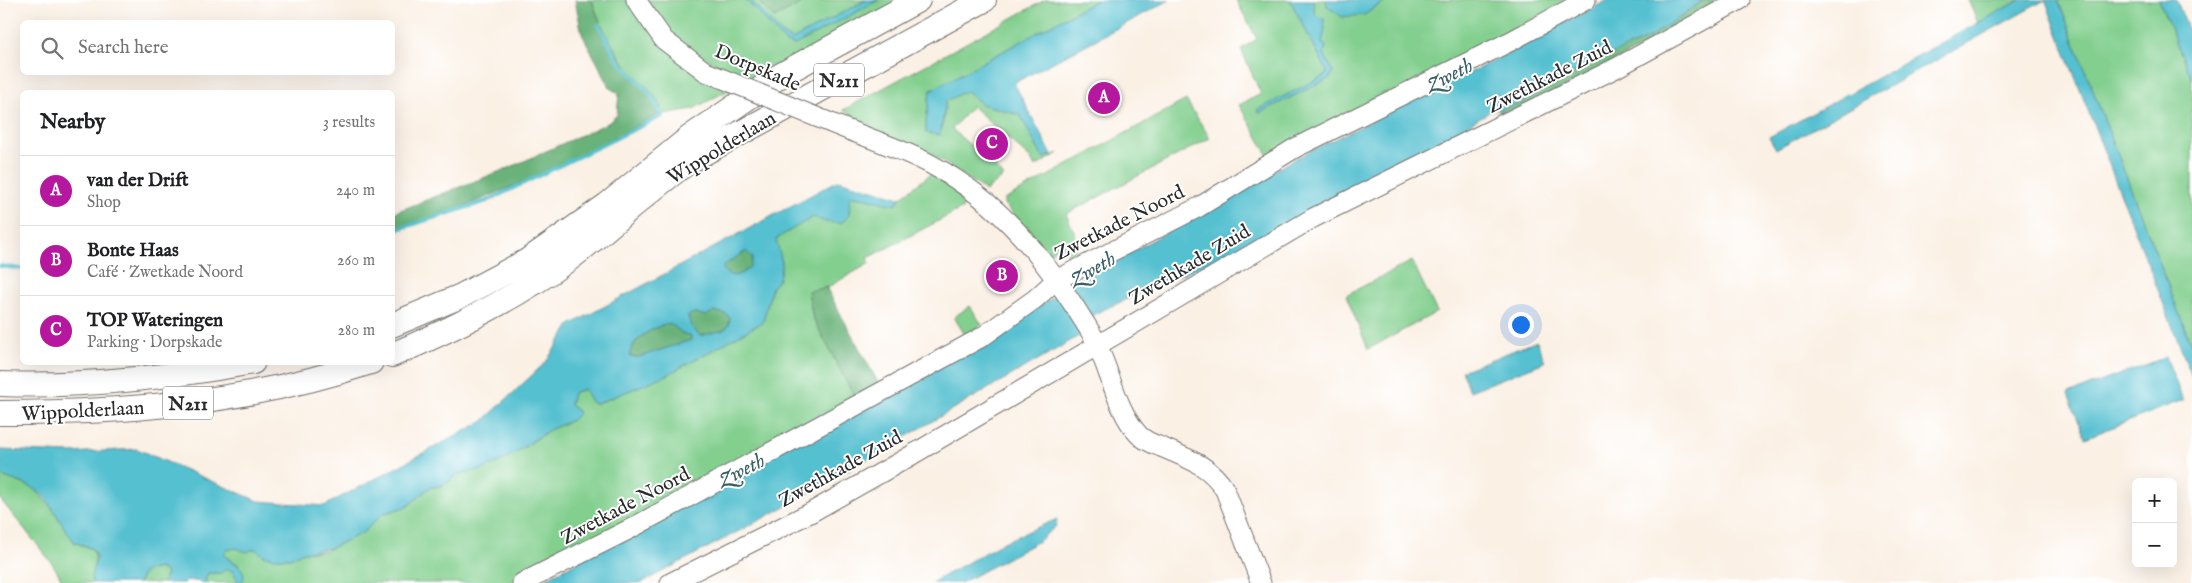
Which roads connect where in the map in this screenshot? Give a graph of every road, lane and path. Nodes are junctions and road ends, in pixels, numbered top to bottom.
1 (636, 0) edge
2 (918, 0) edge
3 (984, 0) edge
4 (1586, 0) edge
5 (1740, 0) edge
6 (1058, 283) junction
7 (395, 324) edge
8 (1094, 339) junction
9 (395, 354) edge
10 (237, 365) edge
11 (360, 365) edge
12 (0, 384) edge
13 (0, 413) edge
14 (522, 583) edge
15 (670, 583) edge
16 (1261, 583) edge

1 - 6 street, Dorpskade, bridge
2 - 7 main road, Wippolderlaan / N211
3 - 9 main road, Wippolderlaan / N211
4 - 6 street, Zwetkade Noord
5 - 8 street, Zwethkade Zuid
6 - 8 street, Dorpskade
6 - 14 street, Zwetkade Noord
8 - 15 street, Zwethkade Zuid
8 - 16 street, Dorpskade
10 - 12 main road, Wippolderlaan / N211
11 - 13 main road, Wippolderlaan / N211

